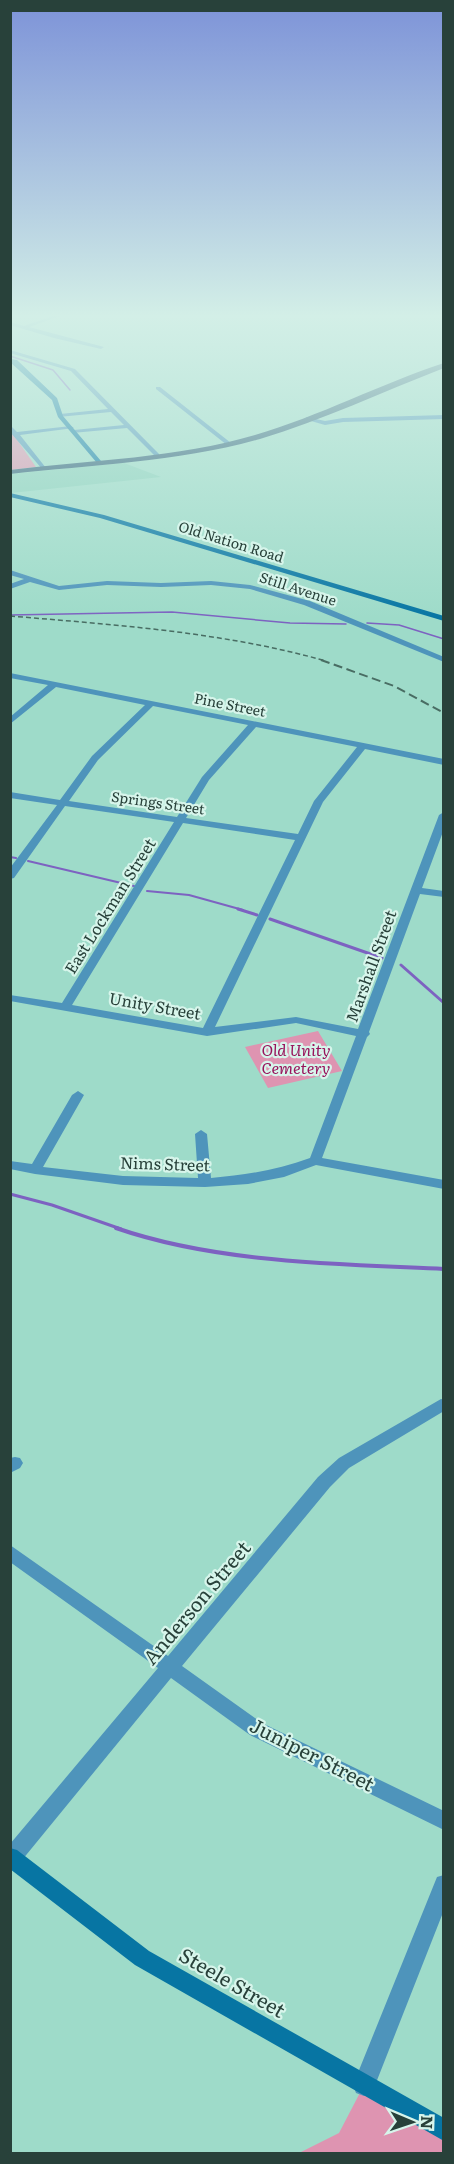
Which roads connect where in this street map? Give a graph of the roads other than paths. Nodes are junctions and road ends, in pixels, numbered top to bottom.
1 (61, 417) edge
2 (120, 417) edge
3 (195, 417) edge
4 (312, 417) edge
5 (444, 417) edge
6 (307, 419) junction
7 (128, 426) junction
8 (10, 427) edge
9 (73, 430) junction
10 (16, 434) junction
11 (230, 444) junction
12 (157, 455) junction
13 (99, 462) junction
14 (43, 468) junction
15 (10, 472) edge
16 (10, 495) edge
17 (10, 572) edge
18 (29, 580) junction
19 (10, 586) edge
20 (444, 619) edge
21 (444, 660) edge
22 (10, 675) edge
23 (54, 684) junction
24 (151, 704) junction
25 (10, 722) edge
26 (254, 724) junction
27 (363, 746) junction
28 (444, 762) edge
29 (10, 795) edge
30 (63, 803) junction
31 (444, 815) edge
32 (180, 820) junction
33 (302, 838) junction
34 (10, 876) edge
35 (415, 890) junction
36 (444, 894) edge
37 (10, 998) edge
38 (65, 1007) junction
39 (207, 1032) junction
40 (364, 1034) junction
41 (78, 1095) dead end
42 (201, 1134) dead end
43 (315, 1161) junction
44 (10, 1165) edge
45 (35, 1170) junction
46 (205, 1183) junction
47 (444, 1185) edge
48 (441, 1405) dead end
49 (10, 1552) edge
50 (170, 1667) junction
51 (444, 1821) edge
52 (11, 1857) edge
53 (444, 1884) edge
54 (364, 2085) junction
55 (444, 2130) edge

1 - 9 street
2 - 7 street
3 - 11 street
4 - 6 main road
5 - 6 street
6 - 11 main road
7 - 9 street
7 - 12 street
8 - 10 street
9 - 10 street
9 - 13 street
10 - 14 street
11 - 12 main road
12 - 13 main road
13 - 14 main road
14 - 15 main road
16 - 20 street, Old Nation Road
17 - 18 street, Still Avenue
18 - 19 street
18 - 21 street, Still Avenue
22 - 23 street, Pine Street
23 - 24 street, Pine Street
23 - 25 street
24 - 26 street, Pine Street
24 - 30 street
26 - 27 street, Pine Street
26 - 32 street, East Lockman Street
27 - 28 street, Pine Street
27 - 33 street
29 - 30 street, Springs Street
30 - 32 street, Springs Street
30 - 34 street
31 - 35 street, Marshall Street
32 - 33 street, Springs Street
32 - 38 street, East Lockman Street
33 - 39 street
35 - 36 street
35 - 40 street, Marshall Street
37 - 38 street, Unity Street
38 - 39 street, Unity Street
39 - 40 street, Unity Street
40 - 43 street, Marshall Street
41 - 45 street
42 - 46 street
43 - 46 street, Nims Street
43 - 47 street
44 - 45 street, Nims Street
45 - 46 street, Nims Street
48 - 50 street, Anderson Street
49 - 50 street, Juniper Street
50 - 51 street, Juniper Street
50 - 52 street, Anderson Street
52 - 54 street, Steele Street
53 - 54 street
54 - 55 street, Steele Street

